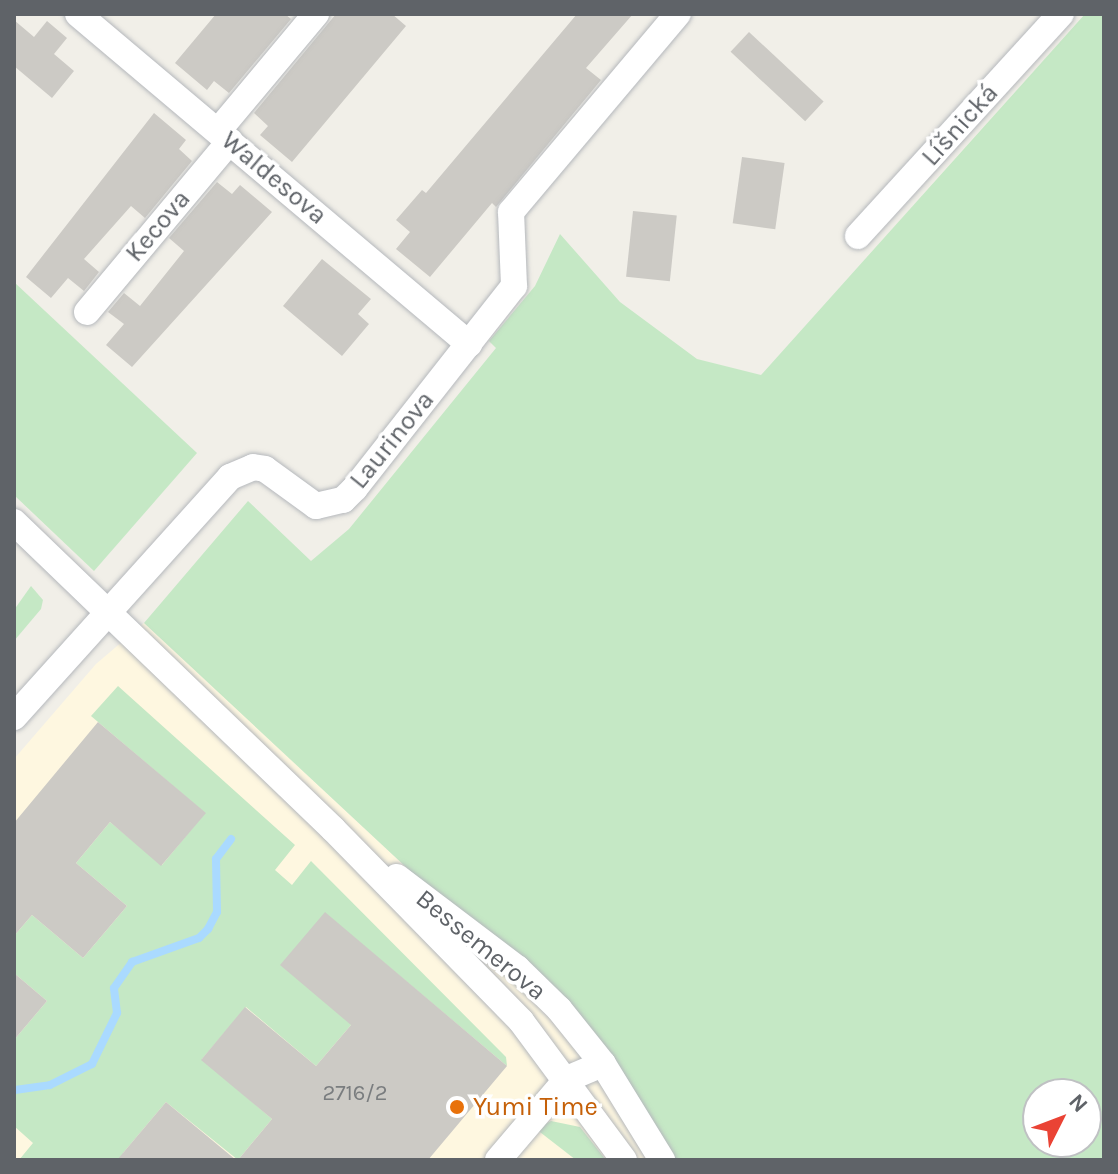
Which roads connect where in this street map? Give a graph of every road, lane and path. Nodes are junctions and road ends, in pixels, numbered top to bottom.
1 (78, 14) edge
2 (316, 14) edge
3 (678, 14) edge
4 (1061, 14) edge
5 (224, 136) junction
6 (858, 236) dead end
7 (87, 312) dead end
8 (469, 344) junction
9 (14, 522) edge
10 (105, 610) junction
11 (14, 717) edge
12 (333, 829) junction
13 (603, 1064) junction
14 (567, 1079) junction
15 (498, 1160) edge
16 (624, 1160) edge
17 (662, 1160) edge

1 - 5 street, Waldesova
2 - 5 street, Kecova
3 - 8 street, Laurinova
4 - 6 street, Líšnická
5 - 7 street, Kecova
5 - 8 street, Waldesova
8 - 10 street, Laurinova
9 - 10 street, Bessemerova
10 - 11 street, Laurinova
10 - 12 street, Bessemerova
12 - 13 street, Bessemerova
12 - 14 street, Bessemerova
13 - 14 street
13 - 17 street, Bessemerova
14 - 15 street
14 - 16 street, Bessemerova

